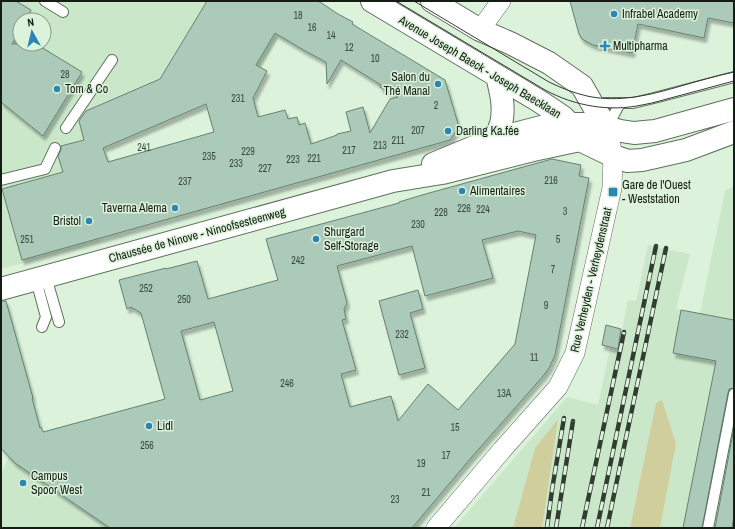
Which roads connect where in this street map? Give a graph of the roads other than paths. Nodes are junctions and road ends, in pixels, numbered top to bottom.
1 (44, 1) edge
2 (372, 1) edge
3 (432, 1) edge
4 (501, 1) edge
5 (63, 12) dead end
6 (480, 30) junction
7 (112, 60) dead end
8 (498, 76) junction
9 (734, 76) edge
10 (620, 103) junction
11 (734, 109) edge
12 (585, 118) junction
13 (66, 128) dead end
14 (734, 132) edge
15 (495, 139) junction
16 (55, 148) dead end
17 (613, 156) junction
18 (1, 180) edge
19 (393, 181) junction
20 (41, 278) junction
21 (1, 289) edge
22 (59, 322) dead end
23 (42, 327) dead end
24 (734, 394) edge
25 (436, 528) edge
26 (708, 528) edge

1 - 5 lane
2 - 8 main road, Avenue Joseph Baeck - Joseph Baecklaan
3 - 6 main road
4 - 6 street
6 - 12 main road
7 - 13 lane
8 - 12 main road, Avenue Joseph Baeck - Joseph Baecklaan
8 - 15 main road
9 - 10 lane, Chaussée de Ninove - Ninoofsesteenweg
10 - 12 lane
10 - 12 lane, Chaussée de Ninove - Ninoofsesteenweg
10 - 12 lane, Chaussée de Ninove - Ninoofsesteenweg
11 - 12 main road, Chaussée de Ninove - Ninoofsesteenweg
12 - 15 main road, Chaussée de Ninove - Ninoofsesteenweg
12 - 17 main road, Chaussée de Ninove - Ninoofsesteenweg
12 - 17 street, Rue Verheyden - Verheydenstraat
12 - 19 main road, Chaussée de Ninove - Ninoofsesteenweg
14 - 17 main road, Chaussée de Ninove - Ninoofsesteenweg
15 - 19 main road, Chaussée de Ninove - Ninoofsesteenweg
16 - 18 lane
17 - 25 street, Rue Verheyden - Verheydenstraat
19 - 20 main road, Chaussée de Ninove - Ninoofsesteenweg
20 - 21 main road, Chaussée de Ninove - Ninoofsesteenweg
20 - 22 lane
20 - 23 lane
24 - 26 lane

